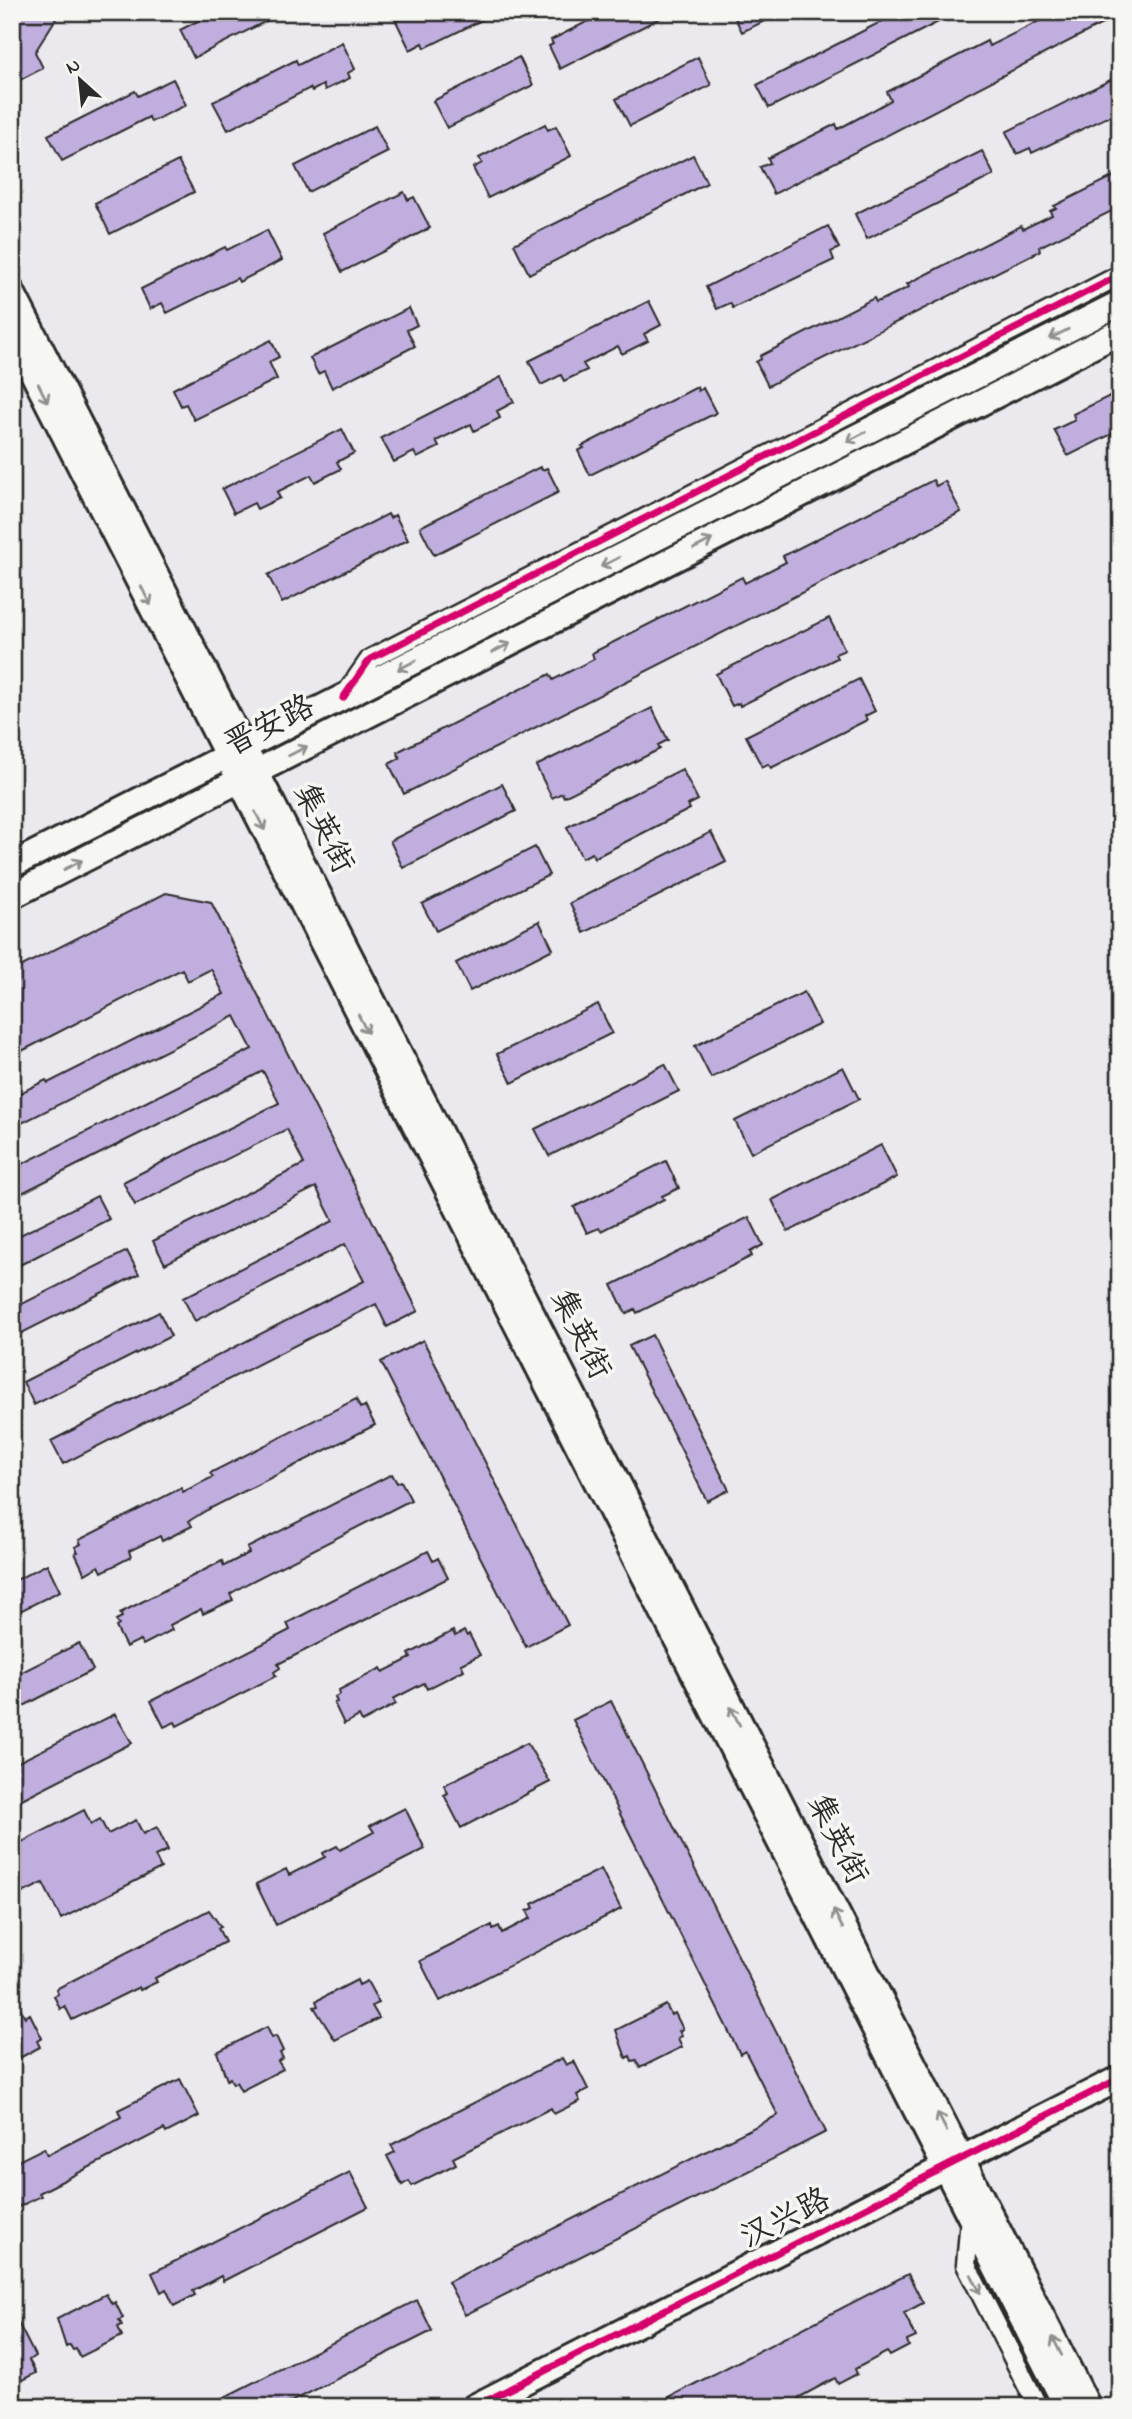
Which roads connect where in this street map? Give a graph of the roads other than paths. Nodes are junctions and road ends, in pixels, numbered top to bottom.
1 (1120, 275) edge
2 (12, 292) edge
3 (1120, 303) edge
4 (12, 332) edge
5 (1120, 332) edge
6 (343, 698) junction
7 (236, 752) junction
8 (248, 776) junction
9 (12, 865) edge
10 (12, 896) edge
11 (1120, 2078) edge
12 (1120, 2094) edge
13 (956, 2169) junction
14 (971, 2218) junction
15 (474, 2407) edge
16 (505, 2407) edge
17 (1038, 2407) edge
18 (1067, 2407) edge
19 (1088, 2407) edge

1 - 6 street
2 - 7 main road, 集英街
3 -> 6 main road, 晋安路
4 -> 7 main road, 集英街
8 -> 5 main road, 晋安路
6 - 7 main road, 晋安路
7 - 8 main road, 集英街
7 - 9 main road, 晋安路
10 -> 8 main road, 晋安路
8 - 13 main road, 集英街
11 - 13 main road, 汉兴路
12 - 13 main road, 汉兴路
13 - 14 main road, 集英街
13 - 15 main road, 汉兴路
13 - 16 main road, 汉兴路
19 -> 13 main road, 集英街
14 -> 17 street
14 - 18 main road, 集英街

